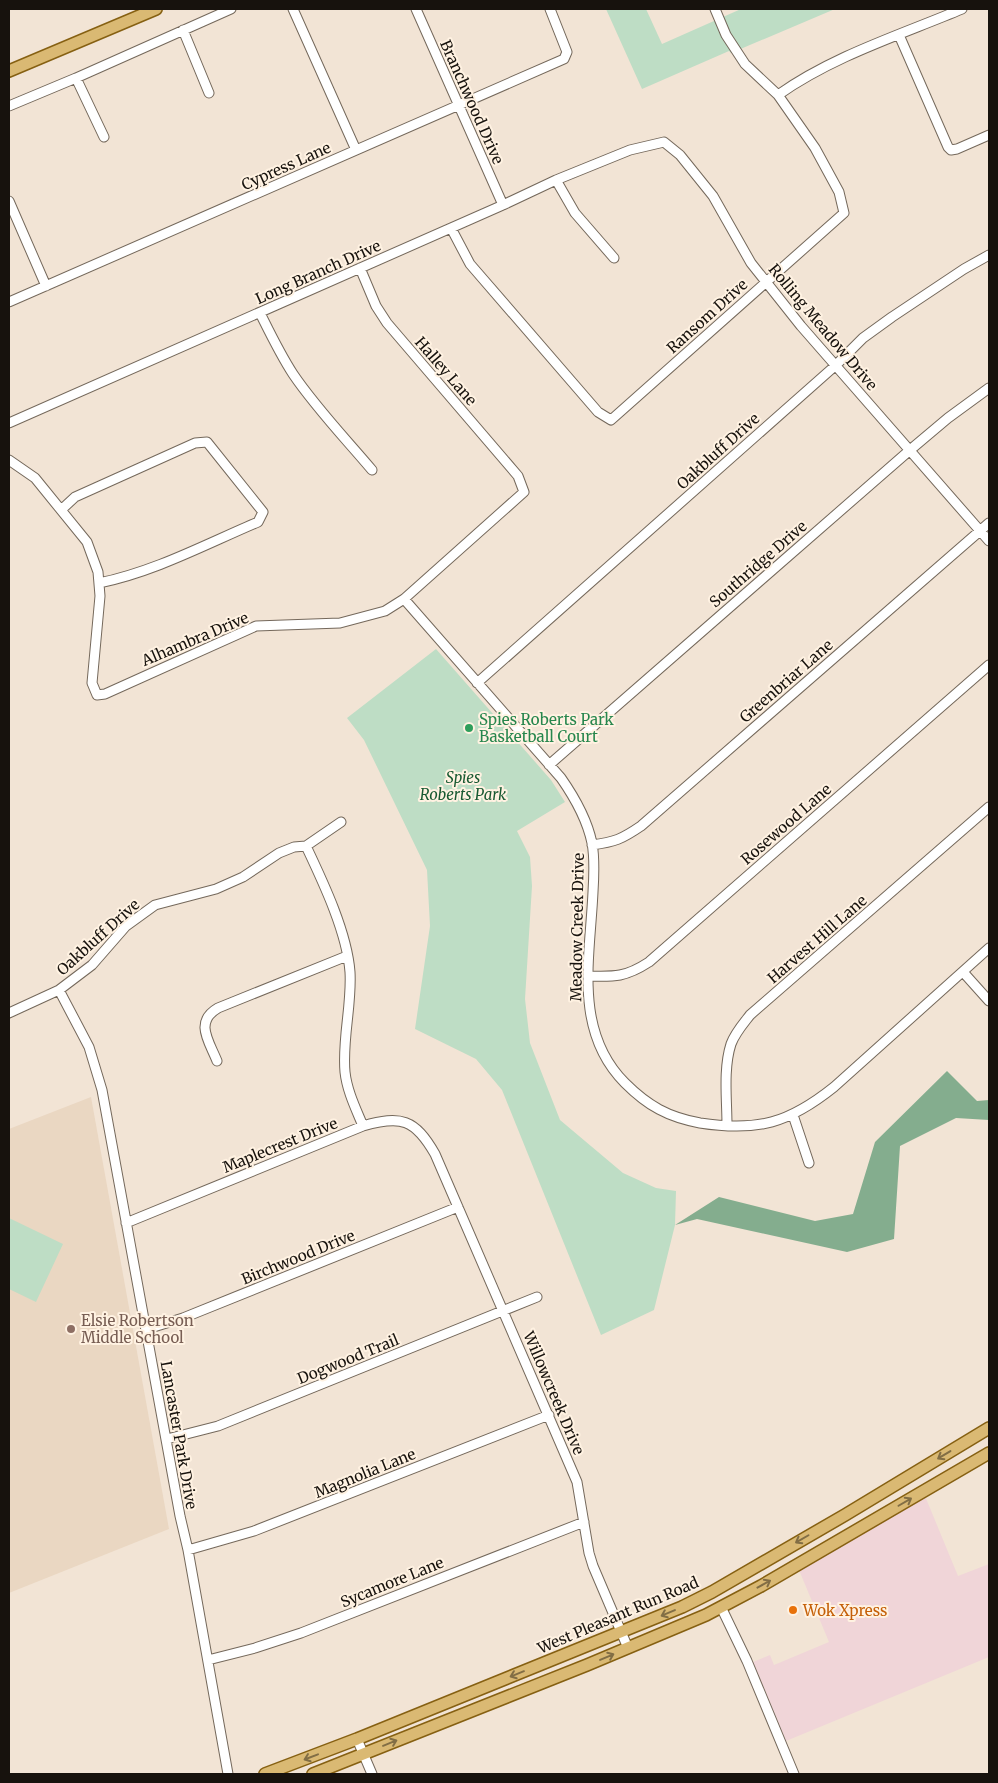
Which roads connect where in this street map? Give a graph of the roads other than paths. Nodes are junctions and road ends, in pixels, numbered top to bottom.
1 (156, 9) edge
2 (231, 9) edge
3 (292, 9) edge
4 (416, 9) edge
5 (550, 9) edge
6 (715, 9) edge
7 (962, 9) edge
8 (183, 30) junction
9 (899, 35) junction
10 (9, 71) edge
11 (76, 78) junction
12 (209, 93) dead end
13 (778, 95) junction
14 (9, 106) edge
15 (459, 106) junction
16 (989, 135) edge
17 (104, 137) dead end
18 (640, 148) joint
19 (356, 150) junction
20 (556, 180) junction
21 (9, 201) edge
22 (503, 206) junction
23 (451, 228) junction
24 (989, 255) edge
25 (614, 258) dead end
26 (360, 268) junction
27 (766, 282) junction
28 (46, 286) junction
29 (9, 302) edge
30 (260, 312) junction
31 (836, 365) junction
32 (989, 388) edge
33 (9, 423) edge
34 (910, 450) junction
35 (9, 460) edge
36 (372, 470) dead end
37 (522, 485) joint
38 (61, 510) junction
39 (989, 523) edge
40 (980, 531) junction
41 (989, 541) edge
42 (99, 583) junction
43 (404, 599) junction
44 (989, 665) edge
45 (477, 683) junction
46 (549, 765) junction
47 (989, 807) edge
48 (341, 822) dead end
49 (592, 845) junction
50 (306, 846) junction
51 (989, 948) edge
52 (347, 956) junction
53 (963, 972) junction
54 (588, 976) junction
55 (59, 990) junction
56 (989, 1001) edge
57 (9, 1013) edge
58 (218, 1062) dead end
59 (793, 1115) junction
60 (363, 1126) junction
61 (727, 1126) junction
62 (435, 1154) joint
63 (810, 1163) dead end
64 (458, 1208) junction
65 (126, 1222) junction
66 (537, 1297) dead end
67 (504, 1311) junction
68 (147, 1329) junction
69 (549, 1415) junction
70 (988, 1431) edge
71 (167, 1439) junction
72 (989, 1453) edge
73 (844, 1515) junction
74 (584, 1522) junction
75 (855, 1531) junction
76 (188, 1550) junction
77 (712, 1592) junction
78 (721, 1607) junction
79 (621, 1632) junction
80 (628, 1648) junction
81 (208, 1660) junction
82 (357, 1739) junction
83 (364, 1754) junction
84 (228, 1774) edge
85 (265, 1774) edge
86 (312, 1774) edge
87 (372, 1774) edge
88 (794, 1774) edge

1 - 10 main road
2 - 8 street
3 - 19 street
4 - 15 street, Branchwood Drive
5 - 15 street, Cypress Lane
6 - 13 street
7 - 9 street
8 - 11 street
8 - 12 street
9 - 13 street
9 - 16 street
11 - 14 street
11 - 17 street
13 - 27 street, Ransom Drive
15 - 19 street, Cypress Lane
15 - 22 street, Branchwood Drive
18 - 20 street, Long Branch Drive
18 - 27 street, Rolling Meadow Drive
19 - 28 street, Cypress Lane
20 - 22 street, Long Branch Drive
20 - 25 street
21 - 28 street
22 - 23 street, Long Branch Drive
23 - 26 street, Long Branch Drive
23 - 27 street, Ransom Drive
24 - 31 street, Oakbluff Drive
26 - 30 street, Long Branch Drive
26 - 37 street, Halley Lane
27 - 31 street, Rolling Meadow Drive
28 - 29 street, Cypress Lane
30 - 33 street, Long Branch Drive
30 - 36 street
31 - 34 street, Rolling Meadow Drive
31 - 45 street, Oakbluff Drive
32 - 34 street, Southridge Drive
34 - 40 street, Rolling Meadow Drive
34 - 46 street, Southridge Drive
35 - 38 street
37 - 43 street, Alhambra Drive
38 - 42 street
38 - 42 street
39 - 40 street, Greenbriar Lane
40 - 41 street, Rolling Meadow Drive
40 - 49 street, Greenbriar Lane
42 - 43 street, Alhambra Drive
43 - 45 street, Meadow Creek Drive
44 - 54 street, Rosewood Lane
45 - 46 street, Meadow Creek Drive
46 - 49 street, Meadow Creek Drive
47 - 61 street, Harvest Hill Lane
48 - 50 street, Oakbluff Drive
49 - 54 street, Meadow Creek Drive
50 - 52 street
50 - 55 street, Oakbluff Drive
51 - 53 street, Meadow Creek Drive
52 - 58 street
52 - 60 street
53 - 56 street
53 - 59 street, Meadow Creek Drive
54 - 61 street, Meadow Creek Drive
55 - 57 street, Oakbluff Drive
55 - 65 street, Lancaster Park Drive
59 - 61 street, Meadow Creek Drive
59 - 63 street
60 - 62 street, Maplecrest Drive
60 - 65 street, Maplecrest Drive
62 - 64 street, Willowcreek Drive
64 - 67 street, Willowcreek Drive
64 - 68 street, Birchwood Drive
65 - 68 street, Lancaster Park Drive
66 - 67 street, Dogwood Trail
67 - 69 street, Willowcreek Drive
67 - 71 street, Dogwood Trail
68 - 71 street, Lancaster Park Drive
69 - 74 street, Willowcreek Drive
69 - 76 street, Magnolia Lane
70 -> 73 main road, West Pleasant Run Road
71 - 76 street, Lancaster Park Drive
75 -> 72 main road
73 - 75 main road
73 -> 77 main road, West Pleasant Run Road
74 - 79 street, Willowcreek Drive
74 - 81 street, Sycamore Lane
78 -> 75 main road
76 - 81 street, Lancaster Park Drive
77 - 78 main road
77 -> 79 main road, West Pleasant Run Road
78 - 80 main road
78 - 88 street
79 - 80 street, Willowcreek Drive
79 -> 82 main road, West Pleasant Run Road
83 -> 80 main road
81 - 84 street, Lancaster Park Drive
82 - 83 street
82 -> 85 main road, West Pleasant Run Road
83 - 86 main road
83 - 87 street

